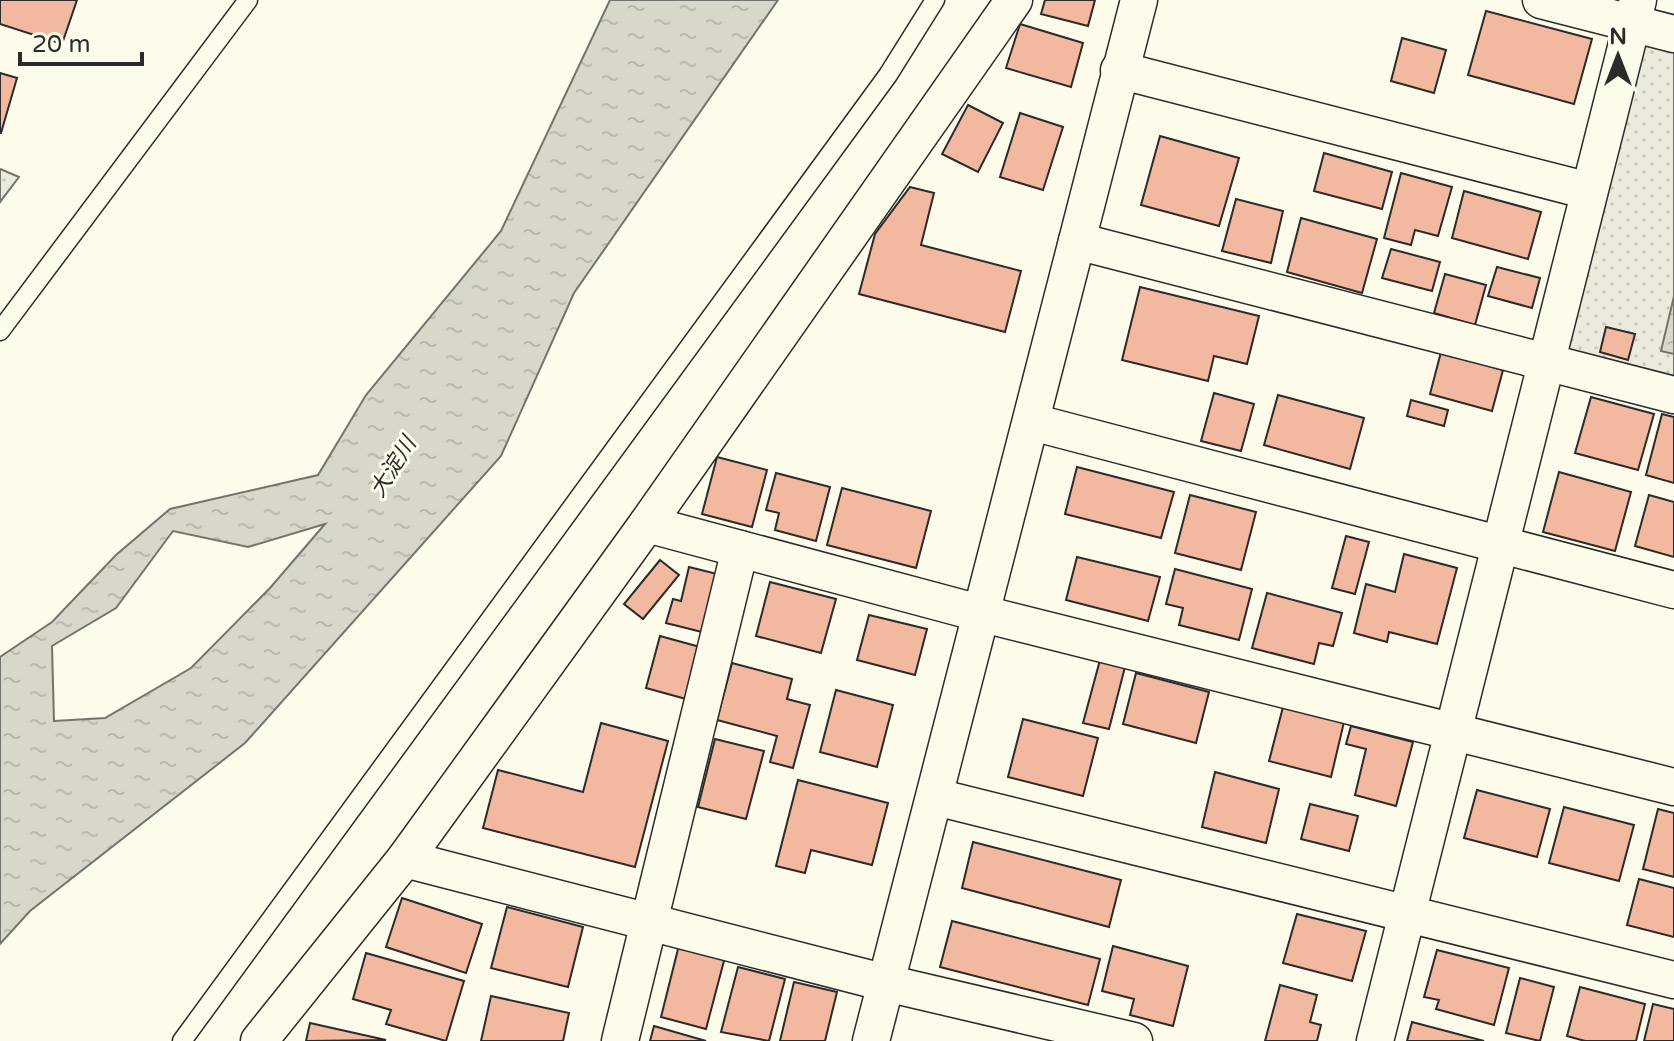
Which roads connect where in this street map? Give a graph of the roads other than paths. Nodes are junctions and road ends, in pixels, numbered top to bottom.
1 (248, 0) edge
2 (935, 0) edge
3 (1014, 0) edge
4 (1139, 0) edge
5 (1541, 0) edge
6 (1635, 11) edge
7 (1674, 34) edge
8 (1119, 70) junction
9 (1589, 191) junction
10 (1077, 241) junction
11 (0, 331) edge
12 (1545, 363) junction
13 (1674, 395) edge
14 (1032, 422) junction
15 (647, 524) junction
16 (1499, 547) junction
17 (740, 549) junction
18 (1674, 590) edge
19 (983, 614) junction
20 (1454, 731) junction
21 (1674, 787) edge
22 (936, 797) junction
23 (405, 859) junction
24 (1408, 913) junction
25 (651, 920) junction
26 (1674, 980) edge
27 (886, 983) junction
28 (182, 1041) edge
29 (259, 1041) edge
30 (620, 1041) edge
31 (871, 1041) edge
32 (1134, 1041) edge
33 (1375, 1041) edge

1 - 11 lane
2 - 28 lane
3 - 15 street
4 - 8 street
5 - 6 street
6 - 7 street
6 - 9 street
8 - 9 street
8 - 10 street
9 - 12 street
10 - 12 street
10 - 14 street
12 - 13 street
12 - 16 street
14 - 16 street
14 - 19 street
15 - 17 street
15 - 23 street
16 - 18 street
16 - 20 street
17 - 19 street
17 - 25 street
19 - 20 street
19 - 22 street
20 - 21 street
20 - 24 street
22 - 24 street
22 - 27 street
23 - 25 street
23 - 29 street
24 - 26 street
24 - 33 street
25 - 27 street
25 - 30 street
27 - 31 street
27 - 32 street

